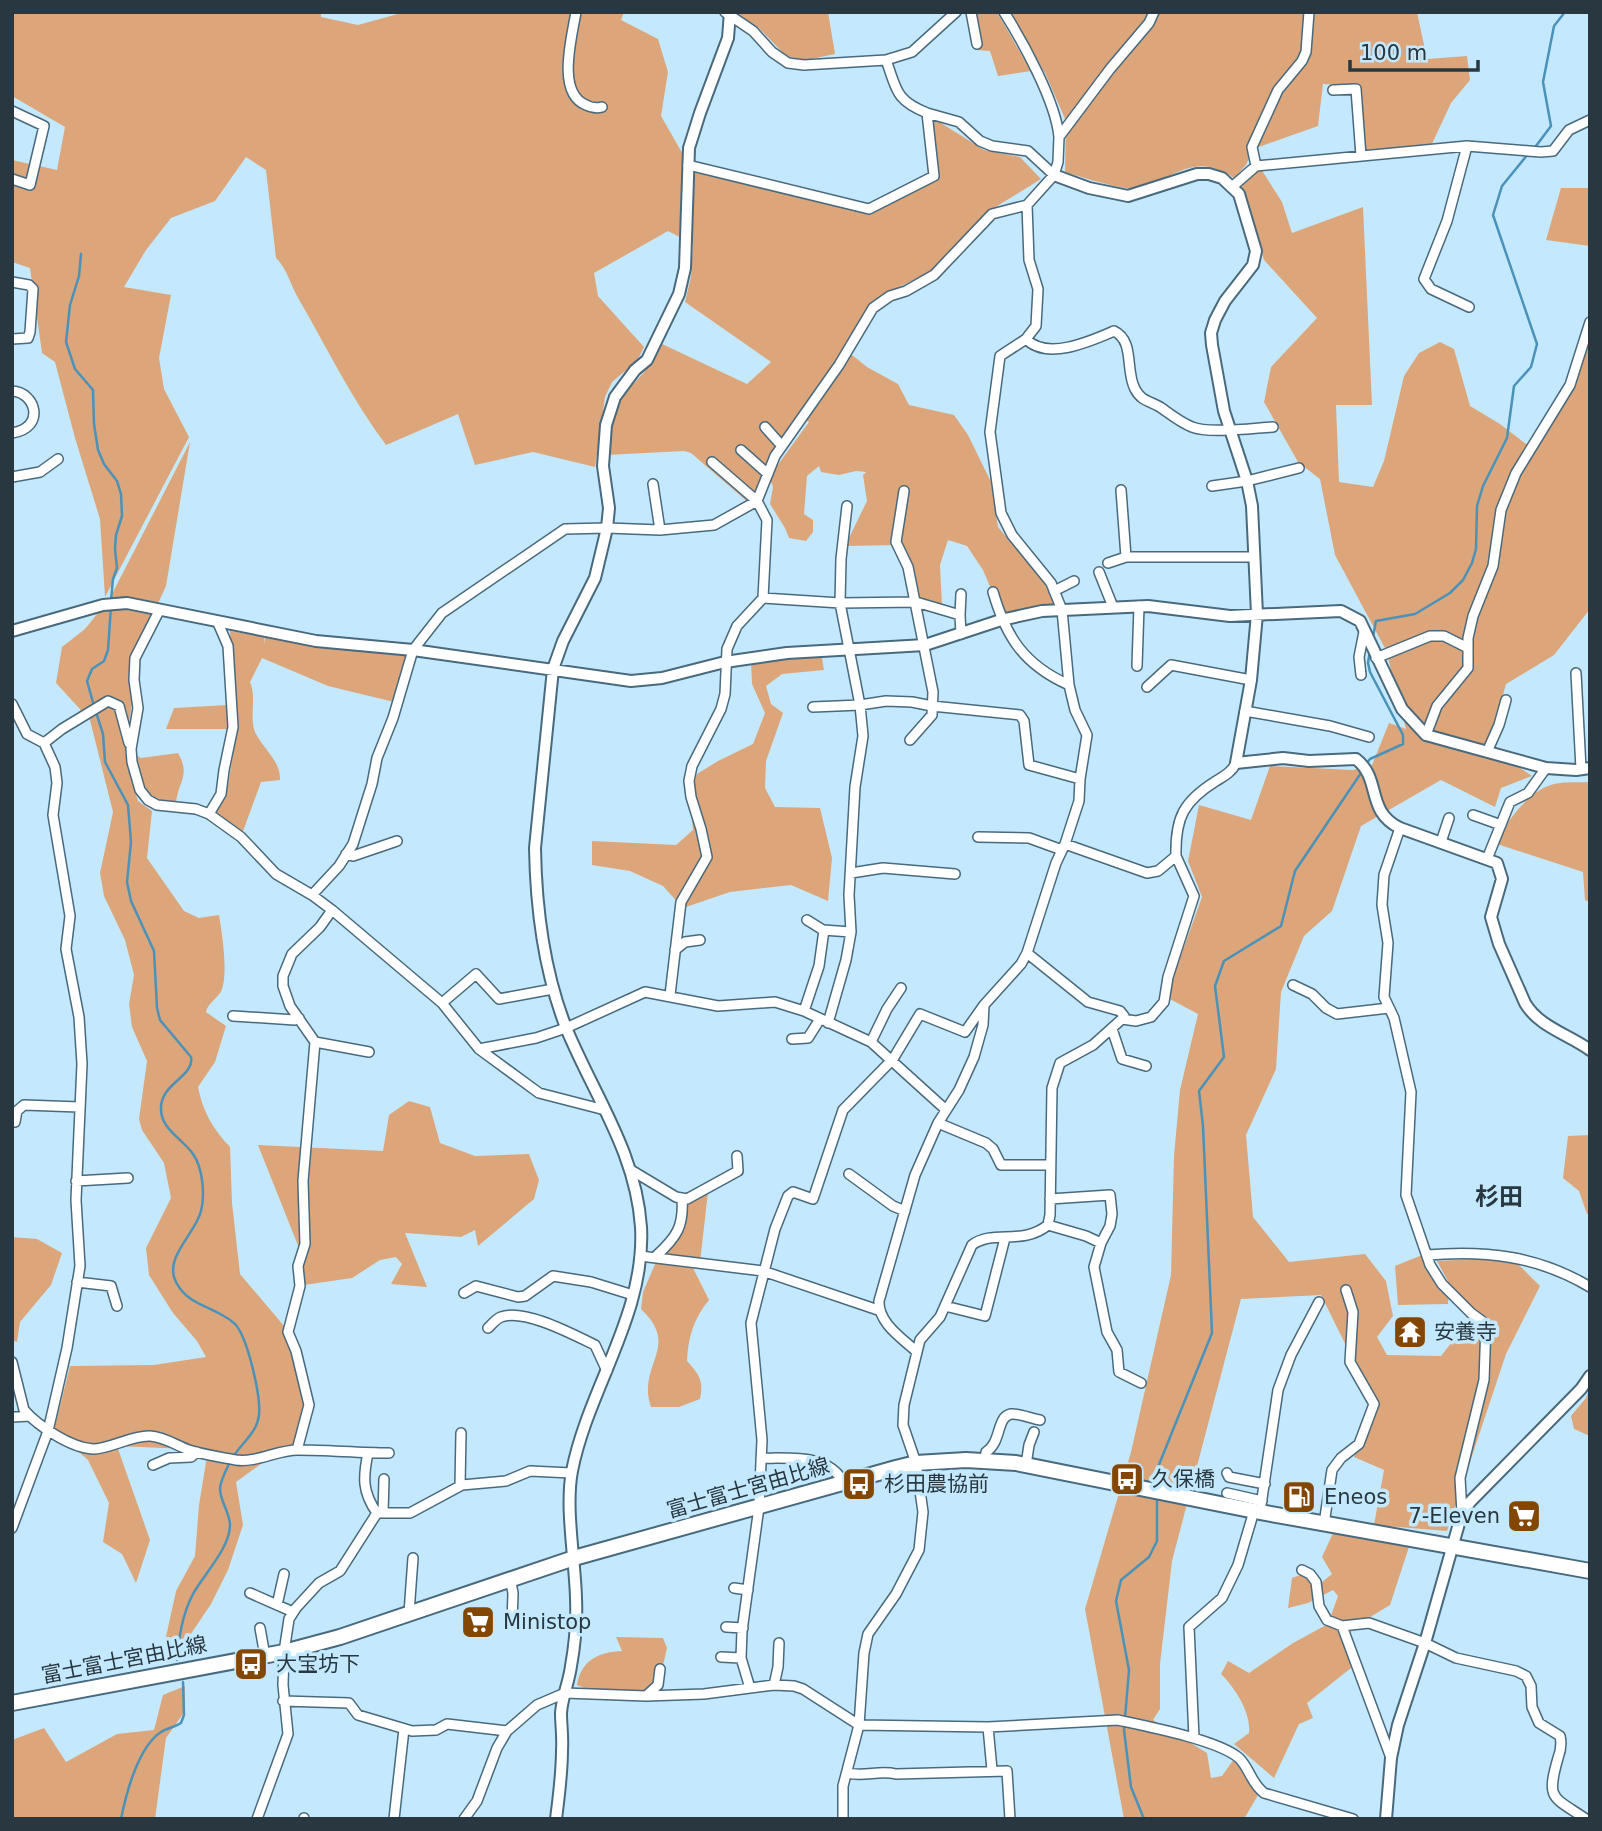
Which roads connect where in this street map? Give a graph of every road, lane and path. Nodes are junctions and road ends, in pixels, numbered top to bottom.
1 (576, 12) edge
2 (956, 12) edge
3 (971, 12) edge
4 (1004, 12) edge
5 (1154, 12) edge
6 (1309, 12) edge
7 (728, 14) edge
8 (977, 44) dead end
9 (886, 60) junction
10 (1333, 90) dead end
11 (602, 107) dead end
12 (12, 111) edge
13 (927, 113) junction
14 (1590, 120) edge
15 (1059, 137) junction
16 (1468, 146) junction
17 (1361, 156) junction
18 (688, 165) junction
19 (1256, 166) junction
20 (1054, 175) junction
21 (12, 179) edge
22 (1233, 186) junction
23 (1027, 205) junction
24 (12, 282) edge
25 (1469, 307) dead end
26 (1590, 322) edge
27 (12, 339) edge
28 (1026, 339) junction
29 (12, 391) edge
30 (765, 427) dead end
31 (1273, 427) dead end
32 (1229, 430) junction
33 (12, 433) edge
34 (782, 446) junction
35 (741, 450) dead end
36 (58, 459) dead end
37 (712, 462) dead end
38 (1299, 468) dead end
39 (768, 474) junction
40 (12, 477) edge
41 (1247, 481) junction
42 (653, 484) dead end
43 (1212, 486) dead end
44 (1121, 490) dead end
45 (904, 491) dead end
46 (757, 501) junction
47 (847, 506) dead end
48 (607, 528) junction
49 (660, 530) junction
50 (1126, 557) junction
51 (1253, 557) junction
52 (1108, 563) dead end
53 (1099, 572) dead end
54 (1074, 581) dead end
55 (1054, 591) junction
56 (993, 592) dead end
57 (961, 594) dead end
58 (763, 597) junction
59 (916, 602) junction
60 (839, 603) junction
61 (1139, 606) junction
62 (1113, 607) junction
63 (1062, 610) junction
64 (159, 611) junction
65 (1257, 614) junction
66 (960, 615) junction
67 (1001, 620) junction
68 (218, 622) junction
69 (12, 631) edge
70 (961, 634) junction
71 (1366, 636) junction
72 (925, 645) junction
73 (848, 648) junction
74 (1468, 648) junction
75 (413, 650) junction
76 (1375, 656) junction
77 (725, 662) junction
78 (1138, 666) dead end
79 (553, 669) junction
80 (1576, 673) dead end
81 (1360, 676) dead end
82 (1251, 680) junction
83 (1069, 685) junction
84 (1147, 687) dead end
85 (1506, 700) dead end
86 (12, 704) edge
87 (860, 705) junction
88 (932, 706) junction
89 (813, 707) dead end
90 (1245, 711) junction
91 (1426, 735) junction
92 (1369, 737) dead end
93 (910, 740) dead end
94 (44, 743) junction
95 (131, 749) junction
96 (1487, 752) junction
97 (1236, 763) junction
98 (1546, 768) junction
99 (1585, 768) edge
100 (1080, 779) junction
101 (209, 814) junction
102 (1473, 815) dead end
103 (1449, 818) dead end
104 (1501, 825) junction
105 (1400, 828) junction
106 (978, 837) dead end
107 (397, 841) dead end
108 (1441, 842) junction
109 (1063, 847) junction
110 (346, 854) junction
111 (1176, 856) junction
112 (1487, 859) junction
113 (851, 873) junction
114 (955, 874) dead end
115 (312, 895) junction
116 (332, 910) junction
117 (807, 920) dead end
118 (824, 930) junction
119 (851, 932) junction
120 (700, 940) dead end
121 (675, 950) junction
122 (1027, 953) junction
123 (1293, 985) dead end
124 (901, 988) dead end
125 (554, 989) junction
126 (670, 995) junction
127 (442, 1003) junction
128 (984, 1005) junction
129 (1389, 1008) junction
130 (804, 1011) junction
131 (233, 1016) dead end
132 (299, 1018) junction
133 (1122, 1019) junction
134 (824, 1021) junction
135 (566, 1028) junction
136 (1112, 1029) junction
137 (792, 1038) dead end
138 (315, 1042) junction
139 (871, 1042) junction
140 (479, 1049) junction
141 (1590, 1050) edge
142 (369, 1052) dead end
143 (893, 1059) junction
144 (1146, 1066) dead end
145 (79, 1107) junction
146 (945, 1109) junction
147 (605, 1110) junction
148 (15, 1122) dead end
149 (938, 1123) junction
150 (737, 1156) dead end
151 (1049, 1166) junction
152 (631, 1170) junction
153 (849, 1174) dead end
154 (128, 1178) dead end
155 (76, 1181) junction
156 (682, 1198) junction
157 (1050, 1199) junction
158 (905, 1211) junction
159 (1048, 1225) junction
160 (1005, 1238) junction
161 (1101, 1243) junction
162 (640, 1255) junction
163 (1427, 1255) junction
164 (656, 1256) junction
165 (763, 1271) junction
166 (77, 1282) junction
167 (1590, 1287) edge
168 (1346, 1290) dead end
169 (464, 1293) dead end
170 (633, 1295) junction
171 (1319, 1302) dead end
172 (117, 1306) dead end
173 (945, 1306) junction
174 (878, 1310) junction
175 (488, 1328) dead end
176 (916, 1352) junction
177 (12, 1362) edge
178 (607, 1371) junction
179 (1590, 1376) edge
180 (1141, 1383) dead end
181 (12, 1416) edge
182 (30, 1416) junction
183 (1040, 1420) dead end
184 (48, 1431) junction
185 (1034, 1432) dead end
186 (461, 1433) dead end
187 (297, 1450) junction
188 (197, 1452) junction
189 (368, 1453) junction
190 (389, 1453) dead end
191 (761, 1458) junction
192 (985, 1460) junction
193 (916, 1464) junction
194 (153, 1465) dead end
195 (1026, 1465) junction
196 (571, 1473) junction
197 (1227, 1473) dead end
198 (384, 1479) dead end
199 (845, 1483) junction
200 (1265, 1484) junction
201 (460, 1486) junction
202 (1227, 1493) dead end
203 (759, 1507) junction
204 (1259, 1508) junction
205 (380, 1513) junction
206 (1462, 1513) junction
207 (1324, 1524) junction
208 (12, 1528) edge
209 (1453, 1546) junction
210 (413, 1558) dead end
211 (573, 1558) junction
212 (1302, 1570) dead end
213 (1590, 1571) edge
214 (284, 1574) dead end
215 (510, 1578) junction
216 (734, 1588) dead end
217 (748, 1590) junction
218 (250, 1593) dead end
219 (277, 1605) junction
220 (293, 1612) junction
221 (409, 1613) junction
222 (512, 1623) dead end
223 (1342, 1626) junction
224 (726, 1627) dead end
225 (260, 1628) dead end
226 (743, 1628) junction
227 (779, 1643) dead end
228 (1425, 1643) junction
229 (284, 1652) junction
230 (265, 1656) junction
231 (721, 1657) dead end
232 (741, 1658) junction
233 (660, 1669) dead end
234 (774, 1685) junction
235 (750, 1688) junction
236 (565, 1693) junction
237 (646, 1696) junction
238 (283, 1701) junction
239 (12, 1703) edge
240 (859, 1725) junction
241 (988, 1727) junction
242 (404, 1729) junction
243 (507, 1731) junction
244 (1194, 1738) junction
245 (1391, 1758) junction
246 (992, 1770) junction
247 (847, 1773) junction
248 (1584, 1818) edge
249 (257, 1819) edge
250 (394, 1819) edge
251 (464, 1819) edge
252 (556, 1819) edge
253 (843, 1819) edge
254 (1010, 1819) edge
255 (1353, 1819) edge
256 (1386, 1819) edge

1 - 11 street
2 - 9 street
3 - 8 street
4 - 15 street
5 - 15 street
6 - 19 street
7 - 9 street
7 - 18 street
9 - 13 street
10 - 17 street
12 - 21 street
13 - 18 street
13 - 20 street
14 - 16 street
15 - 20 street
16 - 17 street
16 - 25 street
17 - 19 street
18 - 48 street
19 - 22 street
20 - 22 street
20 - 23 street
22 - 32 street
23 - 28 street
23 - 34 street
24 - 27 street
26 - 74 street
28 - 32 street
28 - 55 street
29 - 33 street
30 - 34 street
31 - 32 street
32 - 41 street
34 - 39 street
35 - 39 street
36 - 40 street
37 - 46 street
38 - 41 street
39 - 46 street
41 - 43 street
41 - 51 street
42 - 49 street
44 - 50 street
45 - 59 street
46 - 49 street
46 - 58 street
47 - 60 street
48 - 49 street
48 - 75 street
48 - 79 street
50 - 51 street
50 - 52 street
51 - 65 street
53 - 62 street
54 - 55 street
55 - 63 street
56 - 67 street
57 - 66 street
58 - 60 street
58 - 77 street
59 - 60 street
59 - 66 street
59 - 72 street
60 - 73 street
61 - 62 street
61 - 65 street
61 - 78 street
62 - 63 street
63 - 67 street
63 - 83 street
64 - 68 street
64 - 69 street
64 - 95 street
65 - 71 street
65 - 82 street
66 - 70 street
67 - 70 street
67 - 83 street
68 - 75 street
68 - 101 street
70 - 72 street
71 - 76 street
71 - 81 street
72 - 73 street
72 - 88 street
73 - 77 street
73 - 87 street
74 - 76 street
74 - 91 street
75 - 79 street
75 - 110 street
76 - 91 street
77 - 79 street
77 - 121 street
79 - 125 street
80 - 99 street
82 - 84 street
82 - 90 street
83 - 100 street
85 - 96 street
86 - 94 street
87 - 88 street
87 - 89 street
87 - 113 street
88 - 93 street
88 - 100 street
90 - 92 street
90 - 97 street
91 - 96 street
94 - 95 street
94 - 145 street
95 - 101 street
96 - 98 street
97 - 105 street
97 - 111 street
98 - 99 street
98 - 104 street
100 - 109 street
101 - 115 street
102 - 104 street
103 - 108 street
104 - 112 street
105 - 108 street
105 - 129 street
106 - 109 street
107 - 110 street
108 - 112 street
109 - 111 street
109 - 122 street
110 - 115 street
111 - 133 street
112 - 141 street
113 - 114 street
113 - 119 street
115 - 116 street
116 - 127 street
116 - 132 street
117 - 118 street
118 - 119 street
118 - 130 street
119 - 134 street
120 - 121 street
121 - 126 street
122 - 128 street
122 - 133 street
123 - 129 street
124 - 139 street
125 - 127 street
125 - 135 street
126 - 130 street
126 - 135 street
127 - 140 street
128 - 143 street
128 - 146 street
129 - 163 street
130 - 134 street
131 - 132 street
132 - 138 street
133 - 136 street
134 - 137 street
134 - 139 street
135 - 140 street
135 - 147 street
136 - 144 street
136 - 151 street
138 - 142 street
138 - 187 street
139 - 143 street
140 - 147 street
143 - 146 street
143 - 165 street
145 - 148 street
145 - 155 street
146 - 149 street
147 - 152 street
149 - 151 street
149 - 158 street
150 - 156 street
151 - 157 street
152 - 156 street
152 - 162 street
153 - 158 street
154 - 155 street
155 - 166 street
156 - 164 street
157 - 159 street
157 - 161 street
158 - 174 street
159 - 160 street
159 - 161 street
160 - 173 street
160 - 173 street
161 - 180 street
162 - 164 street
162 - 170 street
163 - 167 street
163 - 206 street
164 - 165 street
165 - 174 street
165 - 191 street
166 - 172 street
166 - 184 street
168 - 207 street
169 - 170 street
170 - 178 street
171 - 200 street
173 - 176 street
174 - 176 street
175 - 178 street
176 - 193 street
177 - 182 street
178 - 196 street
179 - 206 street
181 - 182 street
182 - 184 street
183 - 192 street
184 - 188 street
184 - 208 street
185 - 195 street
186 - 201 street
187 - 188 street
187 - 189 street
188 - 194 street
189 - 190 street
189 - 205 street
191 - 199 street
191 - 203 street
192 - 193 main road, 富士富士宮由比線
192 - 195 main road, 富士富士宮由比線
193 - 199 main road, 富士富士宮由比線
193 - 240 street
195 - 204 main road, 富士富士宮由比線
196 - 201 street
196 - 211 street
197 - 200 street
198 - 205 street
199 - 203 main road, 富士富士宮由比線
200 - 204 street
201 - 205 street
202 - 204 street
203 - 211 main road, 富士富士宮由比線
203 - 217 street
204 - 207 main road, 富士富士宮由比線
204 - 244 street
205 - 220 street
206 - 209 street
207 - 209 main road, 富士富士宮由比線
209 - 213 main road, 富士富士宮由比線
209 - 228 street
210 - 221 street
211 - 215 main road, 富士富士宮由比線
211 - 236 street
212 - 223 street
214 - 219 street
215 - 221 main road, 富士富士宮由比線
215 - 222 street
216 - 217 street
217 - 226 street
218 - 219 street
219 - 220 street
220 - 229 street
221 - 229 main road, 富士富士宮由比線
223 - 228 street
223 - 245 street
224 - 226 street
225 - 230 street
226 - 232 street
227 - 234 street
228 - 245 street
228 - 248 street
229 - 230 main road, 富士富士宮由比線
229 - 238 street
230 - 239 main road, 富士富士宮由比線
231 - 232 street
232 - 235 street
233 - 237 street
234 - 235 street
234 - 240 street
235 - 237 street
236 - 237 street
236 - 243 street
236 - 252 street
238 - 242 street
238 - 249 street
240 - 241 street
240 - 247 street
241 - 244 street
241 - 246 street
242 - 243 street
242 - 250 street
243 - 251 street
244 - 255 street
245 - 256 street
246 - 247 street
246 - 254 street
247 - 253 street

